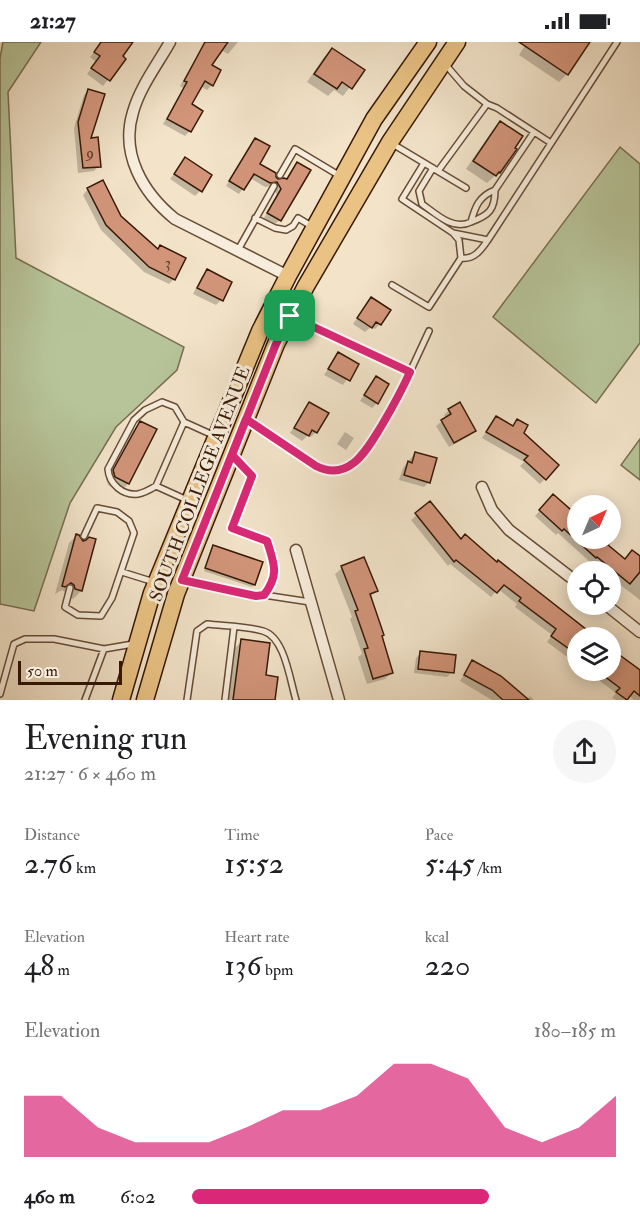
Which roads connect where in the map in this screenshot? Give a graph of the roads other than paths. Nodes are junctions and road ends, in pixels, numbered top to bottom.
1 (170, 42) edge
2 (457, 42) edge
3 (616, 42) edge
4 (422, 44) edge
5 (443, 62) junction
6 (487, 104) junction
7 (534, 132) junction
8 (390, 142) junction
9 (551, 143) junction
10 (424, 163) junction
11 (435, 170) junction
12 (280, 175) dead end
13 (342, 177) junction
14 (274, 186) dead end
15 (466, 188) dead end
16 (495, 190) junction
17 (255, 218) junction
18 (471, 222) junction
19 (314, 228) junction
20 (453, 232) junction
21 (488, 240) junction
22 (237, 252) junction
23 (461, 258) junction
24 (288, 276) junction
25 (392, 285) dead end
26 (290, 316) junction
27 (429, 331) dead end
28 (410, 372) junction
29 (246, 419) junction
30 (184, 422) junction
31 (216, 437) junction
32 (232, 455) junction
33 (156, 486) junction
34 (482, 486) dead end
35 (190, 501) junction
36 (84, 536) dead end
37 (296, 550) dead end
38 (122, 572) junction
39 (567, 575) edge
40 (182, 580) junction
41 (156, 582) junction
42 (70, 588) dead end
43 (264, 595) junction
44 (310, 602) junction
45 (619, 615) edge
46 (234, 627) junction
47 (640, 632) edge
48 (137, 643) junction
49 (104, 649) junction
50 (0, 694) edge
51 (85, 700) edge
52 (121, 700) edge
53 (145, 700) edge
54 (187, 700) edge
55 (225, 700) edge
56 (296, 700) edge
57 (339, 700) edge

1 - 22 street
2 - 5 main road, SOUTH COLLEGE AVENUE
3 - 9 lane
4 - 13 main road, SOUTH COLLEGE AVENUE
5 - 6 lane
5 - 8 main road, SOUTH COLLEGE AVENUE
6 - 7 lane
6 - 11 lane
7 - 9 lane
7 - 16 lane
8 - 10 lane
8 - 26 main road, SOUTH COLLEGE AVENUE
9 - 21 lane
10 - 11 lane
10 - 20 lane
11 - 15 lane
11 - 18 lane
12 - 13 lane
13 - 19 main road, SOUTH COLLEGE AVENUE
14 - 17 lane
16 - 18 lane
16 - 18 lane
17 - 19 lane
17 - 22 lane
19 - 24 main road, SOUTH COLLEGE AVENUE
20 - 21 lane
20 - 23 lane
21 - 23 lane
22 - 24 street
23 - 25 lane
24 - 31 main road, SOUTH COLLEGE AVENUE
26 - 28 lane
26 - 29 main road, SOUTH COLLEGE AVENUE
27 - 28 lane
28 - 29 lane
29 - 32 main road, SOUTH COLLEGE AVENUE
30 - 31 lane
30 - 33 lane
30 - 33 lane
31 - 35 main road, SOUTH COLLEGE AVENUE
32 - 40 main road, SOUTH COLLEGE AVENUE
32 - 43 lane
33 - 35 lane
34 - 39 street
35 - 41 main road, SOUTH COLLEGE AVENUE
36 - 38 lane
37 - 44 street
38 - 41 lane
38 - 42 lane
40 - 43 lane
40 - 53 main road, SOUTH COLLEGE AVENUE
41 - 48 main road, SOUTH COLLEGE AVENUE
43 - 44 lane
44 - 57 street
45 - 47 street
46 - 54 lane
46 - 55 lane
46 - 56 lane
48 - 49 lane
48 - 52 main road, SOUTH COLLEGE AVENUE
49 - 50 lane
49 - 51 lane

